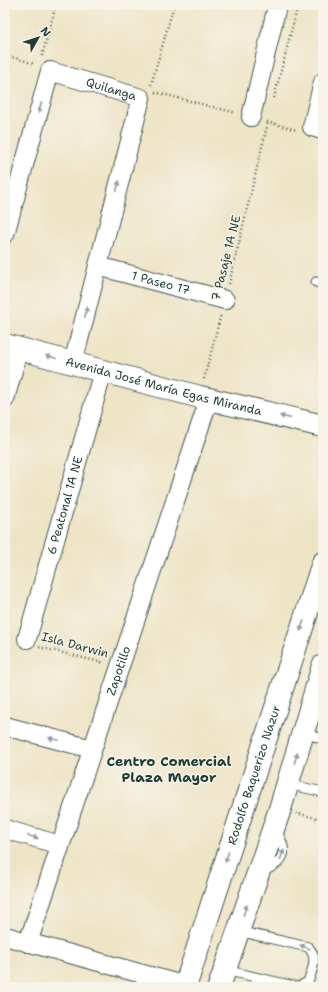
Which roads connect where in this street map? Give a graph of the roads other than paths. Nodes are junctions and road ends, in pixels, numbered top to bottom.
1 (274, 5) edge
2 (323, 82) edge
3 (251, 117) road end
4 (323, 130) edge
5 (5, 234) edge
6 (98, 266) junction
7 (225, 300) road end
8 (12, 347) edge
9 (73, 363) junction
10 (103, 371) junction
11 (204, 398) junction
12 (5, 399) edge
13 (323, 426) edge
14 (323, 562) edge
15 (27, 639) road end
16 (323, 666) edge
17 (5, 726) edge
18 (313, 736) edge
19 (92, 749) junction
20 (287, 784) junction
21 (323, 792) edge
22 (5, 829) edge
23 (60, 845) junction
24 (238, 931) junction
25 (5, 936) edge
26 (28, 943) junction
27 (222, 978) edge
28 (185, 986) edge
29 (298, 987) edge

1 - 3 street
2 - 4 street
6 -> 5 street, Quilanga
6 - 7 street, 1 Paseo 17
9 -> 6 street, Quilanga
9 -> 8 main road, Avenida José María Egas Miranda
8 - 12 street
9 - 10 main road, Avenida José María Egas Miranda
10 - 11 main road, Avenida José María Egas Miranda
10 - 15 street, 6 Peatonal 1A NE
13 -> 11 main road, Avenida José María Egas Miranda
11 - 19 street, Zapotillo
14 -> 28 main road, Rodolfo Baquerizo Nazur
16 - 18 main road
19 -> 17 street
20 -> 18 main road
19 - 23 street, Zapotillo
20 - 21 lane
24 -> 20 main road
22 -> 23 street
23 - 26 street, Zapotillo
24 - 27 main road
29 -> 24 lane
25 - 26 street
26 - 28 street
27 - 29 lane

